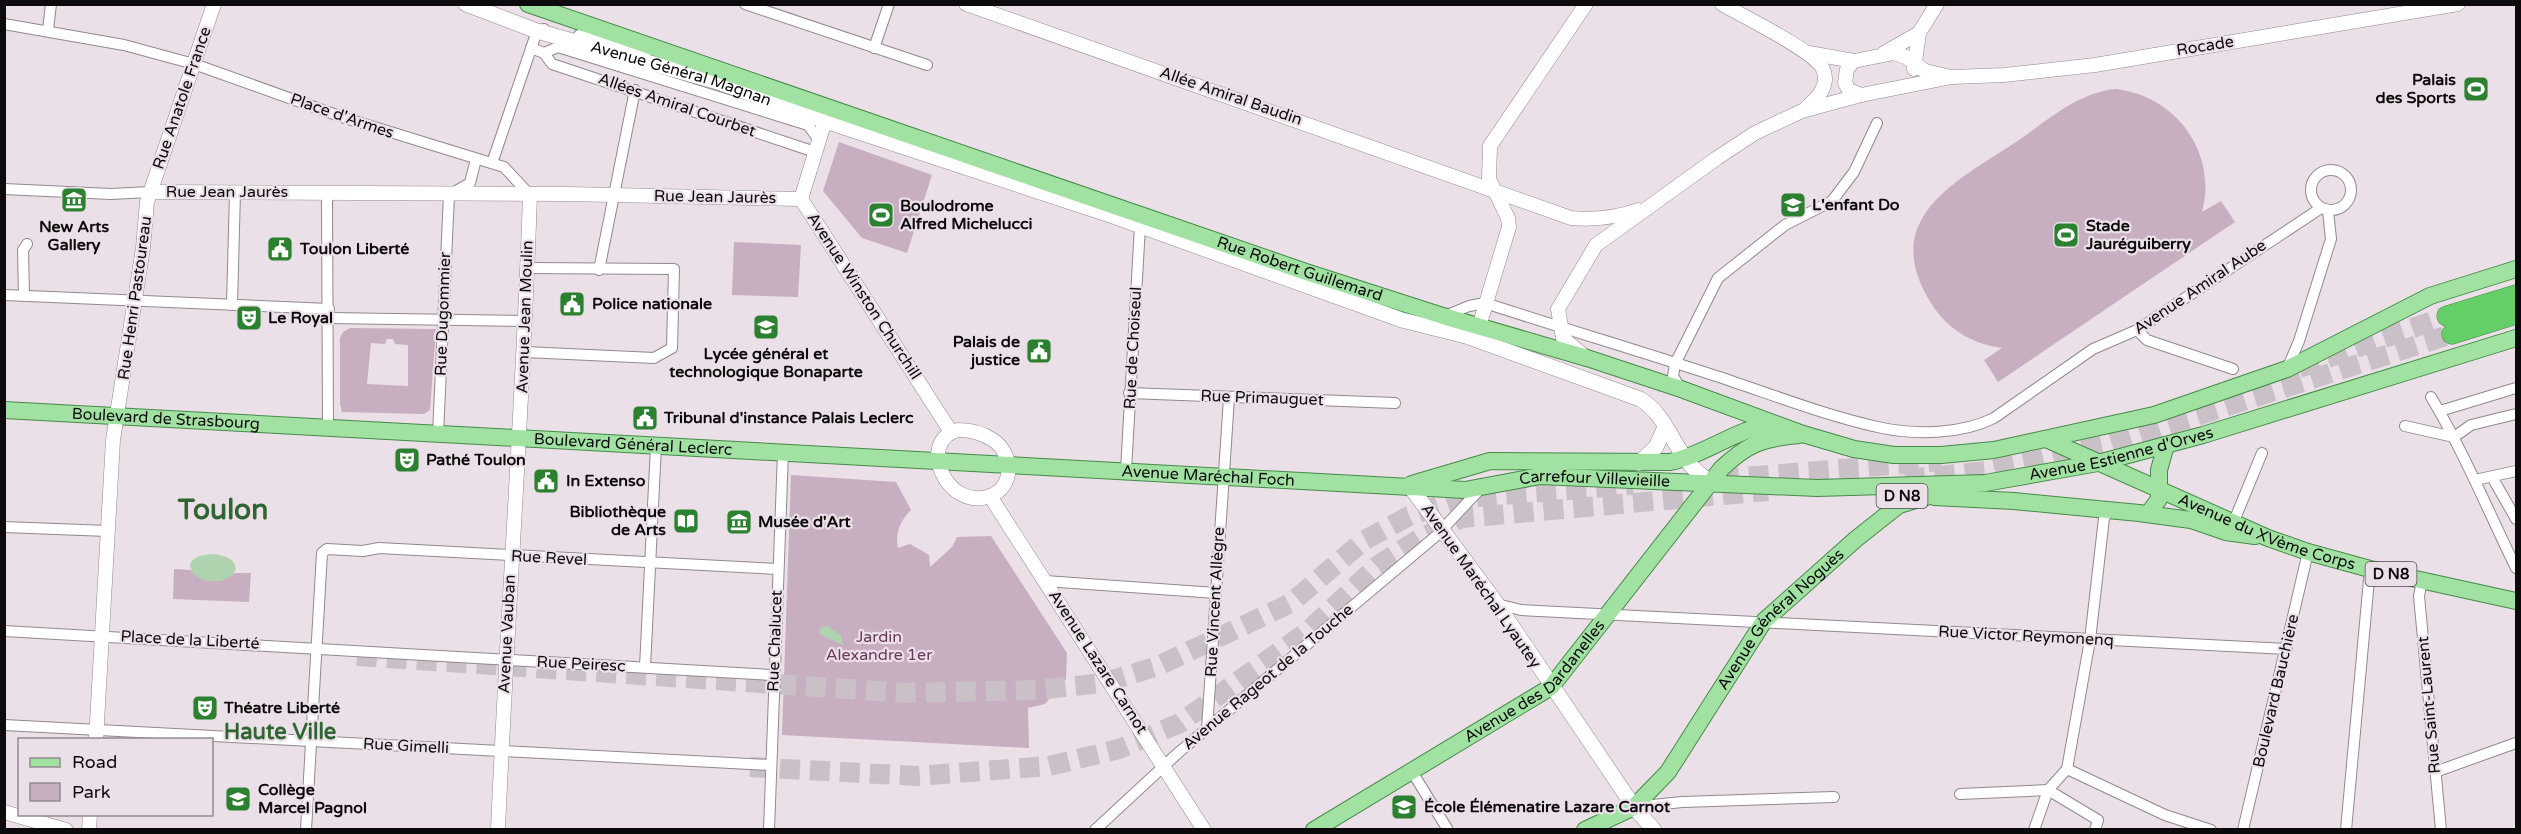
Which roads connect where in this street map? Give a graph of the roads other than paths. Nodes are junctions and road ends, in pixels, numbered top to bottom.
1 (51, 4) edge
2 (214, 4) edge
3 (466, 4) edge
4 (528, 4) edge
5 (745, 4) edge
6 (889, 4) edge
7 (966, 4) edge
8 (1586, 4) edge
9 (1722, 4) edge
10 (1937, 4) edge
11 (2458, 4) edge
12 (762, 7) edge
13 (4, 24) edge
14 (48, 30) junction
15 (537, 31) junction
16 (1919, 33) junction
17 (531, 48) junction
18 (874, 48) junction
19 (1806, 52) junction
20 (544, 53) junction
21 (1884, 54) junction
22 (1854, 61) junction
23 (691, 62) junction
24 (194, 64) junction
25 (1914, 64) junction
26 (927, 65) dead end
27 (1952, 77) junction
28 (1901, 87) junction
29 (635, 90) junction
30 (1861, 95) junction
31 (1802, 111) junction
32 (827, 115) junction
33 (1877, 123) dead end
34 (817, 146) junction
35 (476, 159) junction
36 (492, 163) junction
37 (4, 189) edge
38 (150, 192) junction
39 (235, 192) junction
40 (1494, 192) junction
41 (331, 193) junction
42 (449, 195) junction
43 (530, 195) junction
44 (612, 195) junction
45 (801, 199) junction
46 (1654, 204) junction
47 (1147, 223) junction
48 (27, 244) dead end
49 (527, 268) junction
50 (2517, 269) edge
51 (599, 270) junction
52 (2517, 294) edge
53 (4, 295) edge
54 (24, 296) junction
55 (135, 302) junction
56 (1485, 303) junction
57 (232, 305) junction
58 (328, 313) junction
59 (2517, 314) edge
60 (1443, 316) junction
61 (443, 318) junction
62 (526, 321) junction
63 (1480, 326) junction
64 (1560, 327) junction
65 (2138, 330) junction
66 (2517, 338) edge
67 (1491, 345) junction
68 (525, 352) junction
69 (1587, 358) junction
70 (1676, 364) junction
71 (2233, 369) dead end
72 (2287, 369) junction
73 (2517, 388) edge
74 (1681, 389) junction
75 (1130, 393) junction
76 (2431, 397) dead end
77 (1229, 398) junction
78 (1395, 403) dead end
79 (4, 410) edge
80 (2440, 411) junction
81 (2517, 414) edge
82 (117, 416) junction
83 (1773, 424) junction
84 (2404, 426) dead end
85 (1665, 427) junction
86 (328, 428) junction
87 (951, 432) junction
88 (438, 434) junction
89 (1803, 434) junction
90 (2454, 437) junction
91 (520, 438) junction
92 (2046, 439) junction
93 (2166, 445) junction
94 (656, 446) junction
95 (783, 452) junction
96 (2262, 453) dead end
97 (1683, 459) junction
98 (938, 460) junction
99 (1639, 463) junction
100 (2098, 463) junction
101 (1008, 464) junction
102 (1126, 470) junction
103 (2517, 471) edge
104 (1223, 476) junction
105 (2492, 477) junction
106 (2475, 480) junction
107 (1711, 482) junction
108 (1985, 483) junction
109 (1408, 485) junction
110 (1481, 487) junction
111 (1817, 488) junction
112 (2159, 491) junction
113 (990, 496) junction
114 (1922, 497) junction
115 (2110, 510) junction
116 (2148, 514) junction
117 (2517, 519) edge
118 (2234, 521) junction
119 (4, 527) edge
120 (1443, 529) junction
121 (108, 531) junction
122 (2268, 538) junction
123 (2308, 552) junction
124 (511, 556) junction
125 (650, 562) junction
126 (2517, 568) edge
127 (778, 569) junction
128 (2370, 569) junction
129 (2422, 580) junction
130 (1045, 581) junction
131 (1216, 593) junction
132 (2517, 601) edge
133 (1497, 604) junction
134 (1606, 614) junction
135 (1764, 621) junction
136 (4, 631) edge
137 (103, 636) junction
138 (2090, 640) junction
139 (318, 647) junction
140 (2287, 649) junction
141 (504, 661) junction
142 (645, 667) junction
143 (772, 675) junction
144 (1551, 687) junction
145 (4, 726) edge
146 (1207, 729) junction
147 (97, 735) edge
148 (204, 738) edge
149 (213, 738) edge
150 (312, 741) junction
151 (2517, 743) edge
152 (501, 752) junction
153 (771, 765) junction
154 (1164, 765) junction
155 (2067, 769) junction
156 (1411, 770) junction
157 (2436, 772) junction
158 (2048, 790) junction
159 (1960, 794) dead end
160 (1834, 797) dead end
161 (1634, 807) junction
162 (4, 812) edge
163 (1594, 829) edge
164 (66, 830) edge
165 (306, 830) edge
166 (498, 830) edge
167 (769, 830) edge
168 (1095, 830) edge
169 (1204, 830) edge
170 (1314, 830) edge
171 (1448, 830) edge
172 (1654, 830) edge
173 (2034, 830) edge
174 (2095, 830) edge
175 (2211, 830) edge
176 (2243, 830) edge
177 (2346, 830) edge
178 (2441, 830) edge

1 - 14 street
2 - 24 street, Rue Anatole France
3 - 15 main road, Avenue Général Magnan
4 - 23 main road, Avenue Général Magnan
5 - 12 street
6 - 18 street
7 - 40 street, Allée Amiral Baudin
8 - 40 street
9 - 19 street
10 - 16 street
11 - 27 street, Rocade
12 - 18 street
13 - 14 street, Place d'Armes
14 - 24 street, Place d'Armes
15 - 17 street
15 - 23 street, Avenue Général Magnan
15 - 32 main road, Avenue Général Magnan
16 - 21 street
16 - 25 street
17 - 20 street, Allées Amiral Courbet
17 - 36 street
18 - 26 street
19 - 22 street
19 - 31 street
20 - 29 street, Allées Amiral Courbet
20 - 34 street, Allées Amiral Courbet
21 - 22 street
21 - 25 street
22 - 30 street
23 - 32 main road, Avenue Général Magnan
24 - 35 street, Place d'Armes
24 - 38 street, Rue Anatole France
25 - 27 street
25 - 28 street
27 - 28 street
28 - 30 street
29 - 34 street, Allées Amiral Courbet
29 - 44 street
30 - 31 street
31 - 46 street
32 - 34 street, Avenue Winston Churchill
32 - 47 main road, Rue Robert Guillemard
32 - 47 main road, Rue Robert Guillemard
33 - 70 street
34 - 45 street, Avenue Winston Churchill
35 - 36 street, Place d'Armes
35 - 42 street
36 - 43 street
37 - 38 street, Rue Jean Jaurès
38 - 39 street, Rue Jean Jaurès
38 - 55 street, Rue Henri Pastoureau
39 - 41 street, Rue Jean Jaurès
39 - 57 street
40 - 46 street, Allée Amiral Baudin
40 - 56 street
41 - 42 street, Rue Jean Jaurès
41 - 58 street
42 - 43 street, Rue Jean Jaurès
42 - 61 street, Rue Dugommier
43 - 44 street, Rue Jean Jaurès
43 - 49 street, Avenue Jean Moulin
44 - 45 street, Rue Jean Jaurès
44 - 51 street
45 - 87 street, Avenue Winston Churchill
46 - 64 street
47 - 60 main road, Rue Robert Guillemard
47 - 67 main road, Rue Robert Guillemard
47 - 75 street, Rue de Choiseul
48 - 54 street
49 - 51 street
49 - 62 street, Avenue Jean Moulin
50 - 72 main road, Avenue Estienne d'Orves
51 - 68 street
52 - 59 highway
53 - 54 street
54 - 55 street
55 - 57 street
55 - 82 street, Rue Henri Pastoureau
56 - 60 street
56 - 63 street
56 - 64 street, Avenue Amiral Aube
57 - 58 street
58 - 61 street
58 - 86 street
60 - 63 main road, Rue Robert Guillemard
61 - 62 street
61 - 88 street, Rue Dugommier
62 - 68 street, Avenue Jean Moulin
63 - 67 street
63 - 69 main road, Rue Robert Guillemard
64 - 69 street
64 - 70 street, Avenue Amiral Aube
65 - 70 street, Avenue Amiral Aube
65 - 71 street
65 - 72 street, Avenue Amiral Aube
66 - 93 main road, Avenue Estienne d'Orves
67 - 85 main road, Rue Robert Guillemard
68 - 91 street, Avenue Jean Moulin
69 - 74 main road, Rue Robert Guillemard
70 - 74 street
72 - 92 main road, Avenue Estienne d'Orves
73 - 80 street
74 - 83 main road, Rue Robert Guillemard
75 - 77 street, Rue Primauguet
75 - 102 street, Rue de Choiseul
76 - 80 street
77 - 78 street, Rue Primauguet
77 - 104 street, Rue Vincent Allègre
79 - 82 main road, Boulevard de Strasbourg
80 - 90 street
81 - 90 street
82 - 86 main road, Boulevard de Strasbourg
82 - 121 street, Place de la Liberté
83 - 89 main road, Avenue Estienne d'Orves
83 - 97 main road, Carrefour Villevieille
84 - 90 street
85 - 97 main road, Rue Robert Guillemard
85 - 99 main road
86 - 88 main road, Boulevard Général Leclerc
87 - 98 street
87 - 101 street
88 - 91 main road, Boulevard Général Leclerc
89 - 92 main road, Avenue Estienne d'Orves
89 - 107 main road
90 - 106 street
91 - 94 main road, Boulevard Général Leclerc
91 - 124 street, Avenue Vauban
92 - 100 main road, D N8
93 - 100 main road, Avenue Estienne d'Orves
93 - 112 main road
94 - 95 main road, Boulevard Général Leclerc
94 - 125 street
95 - 98 main road, Boulevard Général Leclerc
95 - 127 street, Rue Chalucet
96 - 118 street
97 - 99 main road, Carrefour Villevieille
97 - 107 main road, Carrefour Villevieille
98 - 101 main road, Avenue Maréchal Foch
98 - 113 street
99 - 109 main road, Carrefour Villevieille
100 - 108 main road, Avenue Estienne d'Orves
100 - 112 main road, D N8
101 - 102 main road, Avenue Maréchal Foch
101 - 113 street
102 - 104 main road, Avenue Maréchal Foch
103 - 105 street
104 - 109 main road, Avenue Maréchal Foch
104 - 131 street, Rue Vincent Allègre
105 - 106 street
105 - 117 street
106 - 126 street
107 - 110 main road, Carrefour Villevieille
107 - 111 main road, Avenue Estienne d'Orves
107 - 134 main road, Avenue des Dardanelles
108 - 111 main road, Avenue Estienne d'Orves
108 - 114 main road
109 - 110 main road, Avenue Maréchal Foch
109 - 120 main road, Avenue Maréchal Lyautey
110 - 120 street, Avenue Rageot de la Touche
111 - 114 main road, D N8
112 - 116 main road
112 - 118 main road, Avenue du XVème Corps / D N8
113 - 130 street, Avenue Lazare Carnot
114 - 115 main road, D N8
114 - 135 main road, Avenue Général Noguès
115 - 116 main road, D N8
115 - 138 street
116 - 122 main road, D N8
118 - 122 main road, Avenue du XVème Corps / D N8
119 - 121 street
120 - 133 main road, Avenue Maréchal Lyautey
120 - 146 street, Avenue Rageot de la Touche
121 - 137 street, Place de la Liberté
122 - 123 main road, Avenue du XVème Corps / D N8
123 - 128 main road, Avenue du XVème Corps / D N8
123 - 140 street, Boulevard Bauchière
124 - 125 street, Rue Revel
124 - 139 street, Rue Revel
124 - 141 street, Avenue Vauban
125 - 127 street, Rue Revel
125 - 142 street
127 - 143 street, Rue Chalucet
128 - 129 main road, Avenue du XVème Corps / D N8
128 - 177 street
129 - 132 main road, Avenue du XVème Corps / D N8
129 - 157 street, Rue Saint-Laurent
130 - 131 street
130 - 154 street, Avenue Lazare Carnot
131 - 146 street, Rue Vincent Allègre
133 - 134 street, Rue Victor Reymonenq
133 - 144 main road, Avenue Maréchal Lyautey
134 - 135 street, Rue Victor Reymonenq
134 - 144 main road, Avenue des Dardanelles
135 - 138 street, Rue Victor Reymonenq
135 - 161 main road, Avenue Général Noguès
136 - 137 street
137 - 139 street, Place de la Liberté
137 - 147 street
138 - 140 street, Rue Victor Reymonenq
138 - 155 street
139 - 141 street, Rue Peiresc
139 - 150 street
140 - 176 street, Boulevard Bauchière
141 - 142 street, Rue Peiresc
141 - 152 street, Avenue Vauban
142 - 143 street, Rue Peiresc
143 - 153 street, Rue Chalucet
144 - 156 main road, Avenue des Dardanelles
144 - 161 main road, Avenue Maréchal Lyautey
145 - 147 street, Rue Gimelli
146 - 154 street, Avenue Rageot de la Touche
147 - 148 street, Rue Gimelli
149 - 150 street, Rue Gimelli
150 - 152 street, Rue Gimelli
150 - 165 street
151 - 157 street
152 - 153 street, Rue Gimelli
152 - 166 street, Avenue Vauban
153 - 167 street, Rue Chalucet
154 - 168 street, Avenue Rageot de la Touche
154 - 169 street, Avenue Lazare Carnot
155 - 158 street
155 - 175 street
156 - 170 main road, Avenue des Dardanelles
156 - 171 street
157 - 178 street, Rue Saint-Laurent
158 - 159 street
158 - 173 street
158 - 174 street
160 - 161 street
161 - 163 main road
161 - 172 main road, Avenue Maréchal Lyautey
162 - 164 street

